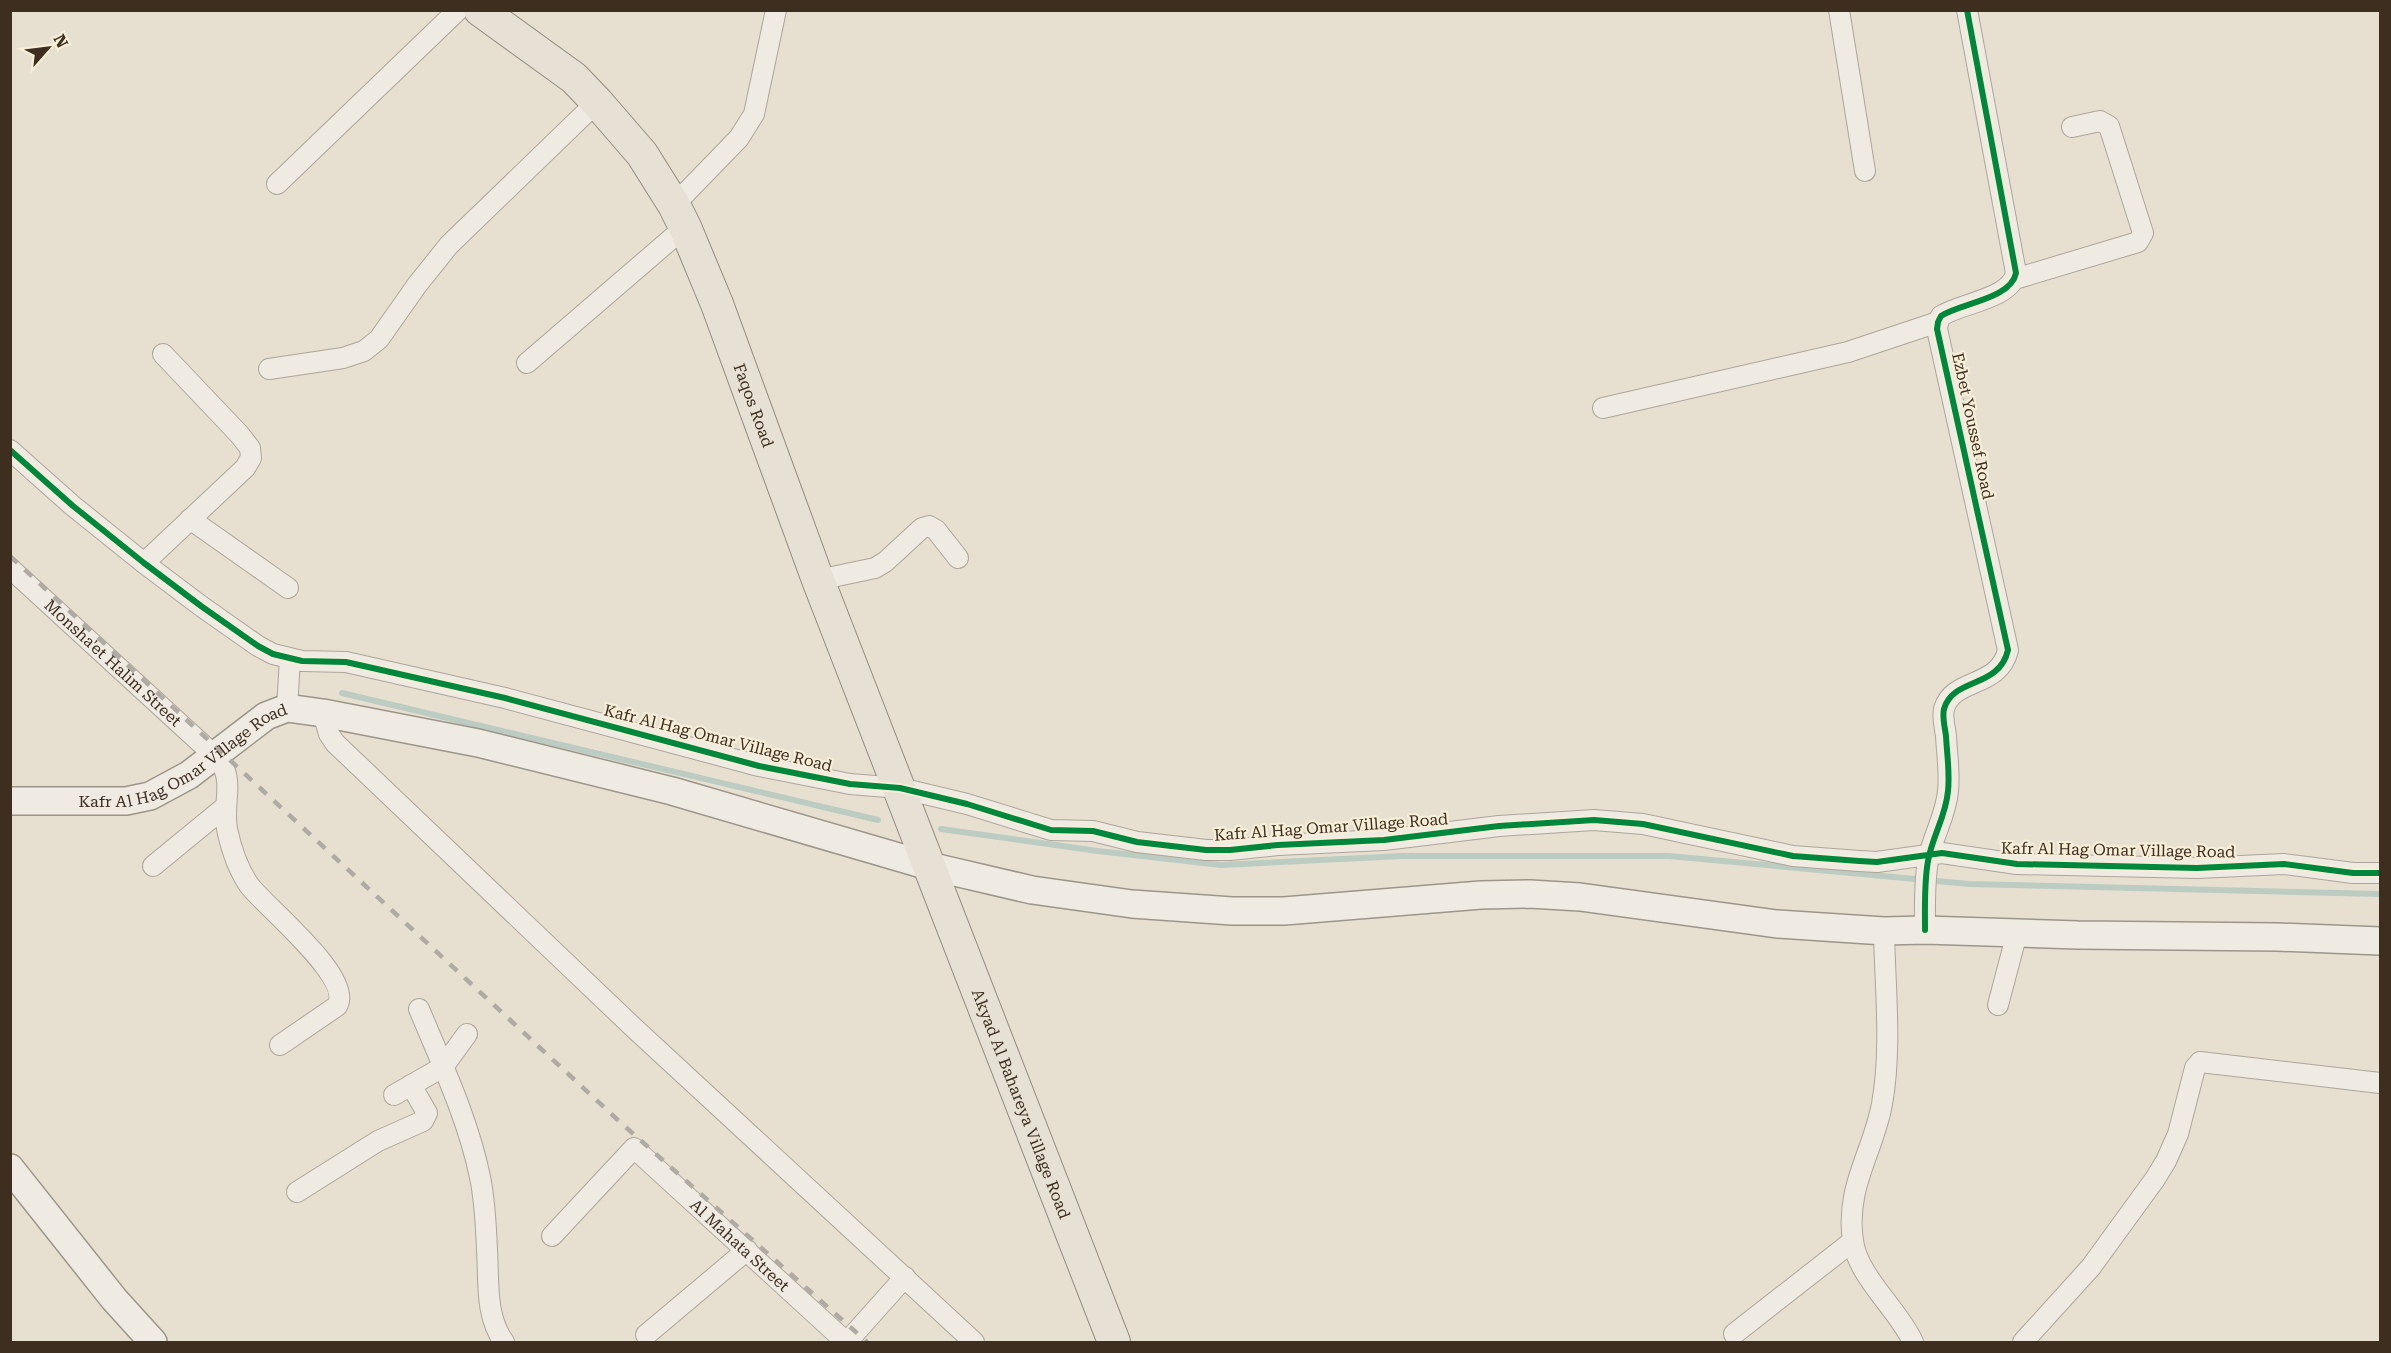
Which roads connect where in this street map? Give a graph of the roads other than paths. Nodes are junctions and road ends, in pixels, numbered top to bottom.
1 (458, 10) edge
2 (480, 10) edge
3 (776, 10) edge
4 (1839, 10) edge
5 (1967, 10) edge
6 (597, 102) junction
7 (2073, 128) dead end
8 (1865, 171) dead end
9 (277, 184) dead end
10 (680, 216) junction
11 (2015, 279) junction
12 (1938, 322) junction
13 (163, 354) dead end
14 (527, 363) dead end
15 (269, 369) dead end
16 (1603, 408) dead end
17 (10, 450) edge
18 (190, 519) junction
19 (958, 558) dead end
20 (144, 563) junction
21 (10, 568) edge
22 (818, 580) junction
23 (288, 588) dead end
24 (290, 659) junction
25 (287, 708) junction
26 (323, 713) junction
27 (214, 756) junction
28 (900, 788) junction
29 (10, 801) edge
30 (225, 807) junction
31 (1929, 858) junction
32 (153, 866) dead end
33 (929, 866) junction
34 (2380, 873) edge
35 (1925, 920) junction
36 (1884, 931) junction
37 (2017, 933) junction
38 (2380, 942) edge
39 (1998, 1005) dead end
40 (419, 1010) dead end
41 (467, 1034) dead end
42 (280, 1045) dead end
43 (443, 1067) junction
44 (2380, 1083) edge
45 (411, 1085) junction
46 (394, 1095) dead end
47 (10, 1168) edge
48 (297, 1192) dead end
49 (552, 1236) dead end
50 (1853, 1241) junction
51 (747, 1250) junction
52 (905, 1277) junction
53 (1734, 1334) dead end
54 (646, 1335) dead end
55 (153, 1342) edge
56 (504, 1342) edge
57 (847, 1342) edge
58 (974, 1342) edge
59 (1114, 1342) edge
60 (1912, 1342) edge
61 (2023, 1342) edge

1 - 9 street
2 - 6 main road, Faqos Road
3 - 10 street
4 - 8 street
5 - 11 street
6 - 10 main road, Faqos Road
6 - 15 street
7 - 11 street
10 - 14 street
10 - 22 main road, Faqos Road
11 - 12 street
12 - 16 street
12 - 31 street, Ezbet Youssef Road
13 - 18 street
17 - 20 street, Kafr Al Hag Omar Village Road
18 - 20 street
18 - 23 street
19 - 22 street
20 - 24 street, Kafr Al Hag Omar Village Road
21 - 27 street, Monsha'et Halim Street
22 - 28 main road, Faqos Road
24 - 25 street
24 - 28 street, Kafr Al Hag Omar Village Road
25 - 26 street, Kafr Al Hag Omar Village Road
25 - 27 street, Kafr Al Hag Omar Village Road
26 - 33 street, Kafr Al Hag Omar Village Road
26 - 52 street
27 - 29 street, Kafr Al Hag Omar Village Road
27 - 30 street
28 - 31 street, Kafr Al Hag Omar Village Road
28 - 33 main road, Faqos Road
30 - 32 street
30 - 42 street
31 - 34 street, Kafr Al Hag Omar Village Road
31 - 35 street, Ezbet Youssef Road
33 - 36 street, Kafr Al Hag Omar Village Road
33 - 59 main road, Akyad Al Bahareya Village Road
35 - 36 street, Kafr Al Hag Omar Village Road
35 - 37 street, Kafr Al Hag Omar Village Road
36 - 50 street
37 - 38 street, Kafr Al Hag Omar Village Road
37 - 39 street
40 - 43 street
41 - 43 street
43 - 45 street
43 - 56 street
44 - 61 street
45 - 46 street
45 - 48 street
47 - 55 street
49 - 51 street, Al Mahata Street
50 - 53 street
50 - 60 street
51 - 54 street
51 - 57 street, Al Mahata Street
52 - 57 street
52 - 58 street

